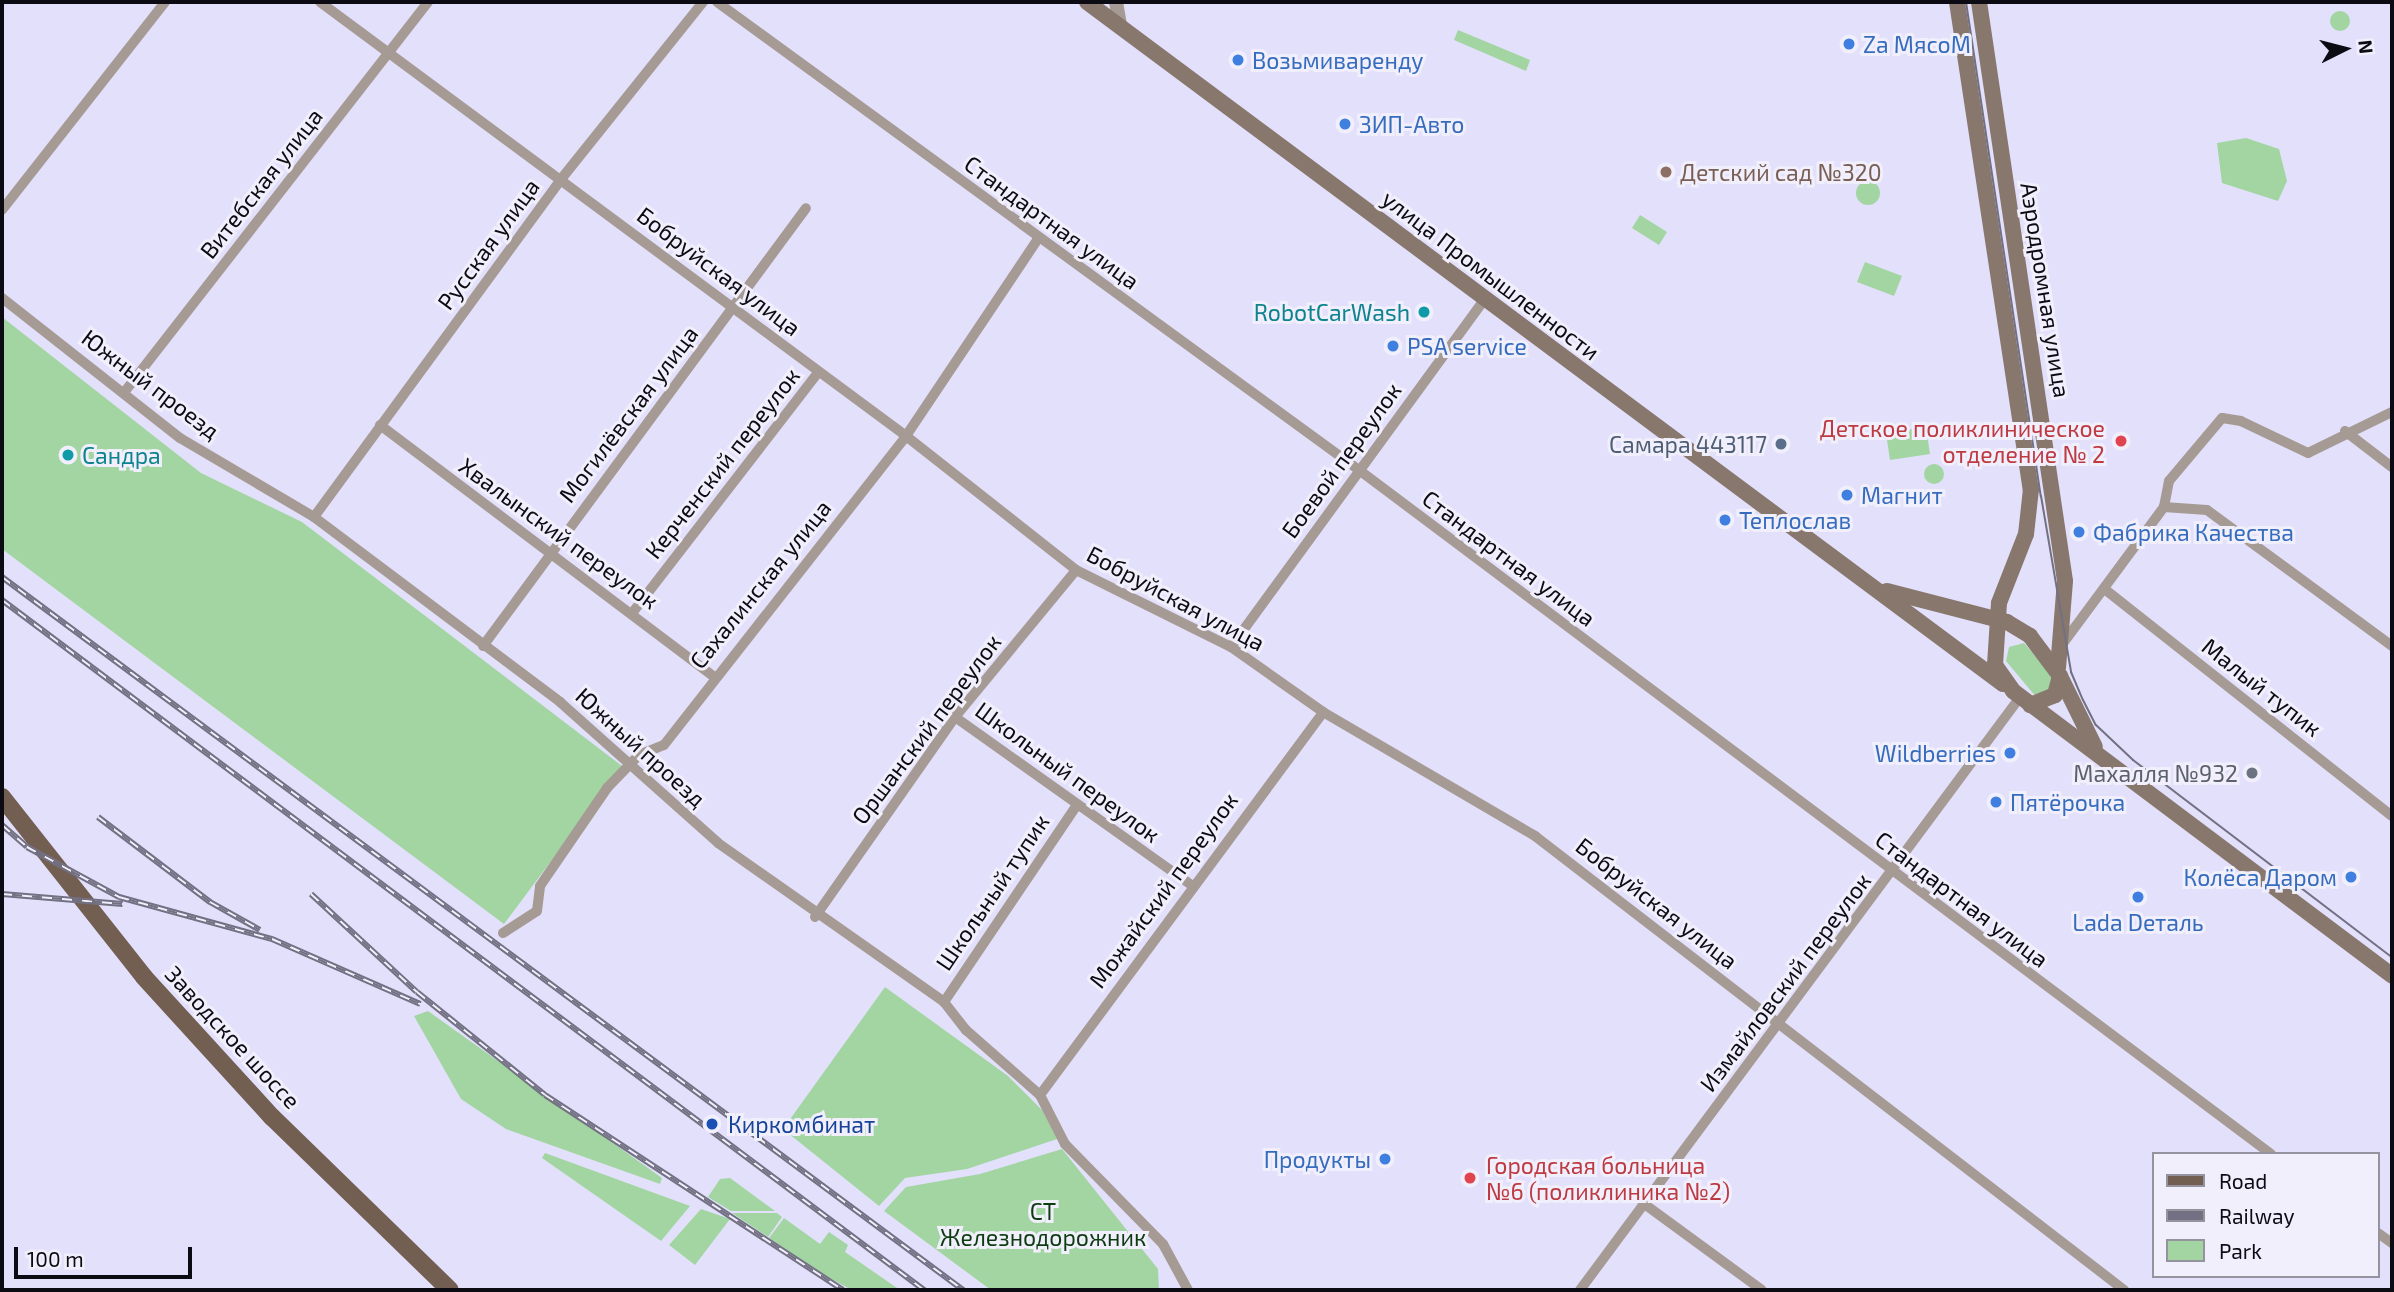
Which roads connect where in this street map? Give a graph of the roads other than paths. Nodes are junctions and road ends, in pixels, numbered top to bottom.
1 (165, 2) edge
2 (320, 2) edge
3 (428, 2) edge
4 (702, 2) edge
5 (717, 2) edge
6 (1087, 2) edge
7 (1116, 2) edge
8 (1957, 2) edge
9 (1979, 2) edge
10 (1120, 25) junction
11 (389, 54) junction
12 (562, 178) junction
13 (806, 208) dead end
14 (2, 209) edge
15 (1038, 239) junction
16 (2, 298) edge
17 (1485, 299) junction
18 (733, 308) junction
19 (818, 373) junction
20 (126, 390) junction
21 (2392, 412) edge
22 (380, 425) junction
23 (2345, 431) junction
24 (906, 436) junction
25 (2392, 467) edge
26 (1359, 470) junction
27 (2164, 507) junction
28 (314, 517) junction
29 (549, 553) junction
30 (1076, 570) junction
31 (1869, 584) junction
32 (2107, 591) junction
33 (633, 612) junction
34 (1996, 619) junction
35 (2030, 636) junction
36 (2064, 642) junction
37 (483, 646) junction
38 (2392, 646) edge
39 (1231, 647) junction
40 (1998, 672) junction
41 (2059, 672) junction
42 (713, 676) junction
43 (2019, 696) junction
44 (1323, 712) junction
45 (955, 717) junction
46 (2098, 752) junction
47 (627, 766) junction
48 (2, 797) edge
49 (1076, 806) junction
50 (2392, 816) edge
51 (1893, 874) junction
52 (1191, 885) junction
53 (815, 917) junction
54 (503, 933) dead end
55 (2392, 976) edge
56 (944, 1002) junction
57 (1779, 1024) junction
58 (1040, 1095) junction
59 (2268, 1152) edge
60 (1643, 1203) junction
61 (450, 1290) edge
62 (1188, 1290) edge
63 (1580, 1290) edge
64 (1762, 1290) edge
65 (2124, 1290) edge

1 - 14 street
2 - 11 street, Бобруйская улица
3 - 11 street, Витебская улица
4 - 12 street, Русская улица
5 - 15 street, Стандартная улица
6 - 10 main road, улица Промышленности
7 - 10 street
8 - 34 main road, Аэродромная улица
9 - 36 main road, Аэродромная улица
10 - 17 main road, улица Промышленности
11 - 12 street, Бобруйская улица
11 - 20 street, Витебская улица
12 - 18 street, Бобруйская улица
12 - 22 street, Русская улица
13 - 18 street, Могилёвская улица
15 - 24 street, Сахалинская улица
15 - 26 street, Стандартная улица
16 - 20 street, Южный проезд
17 - 26 street, Боевой переулок
17 - 31 main road, улица Промышленности
18 - 19 street, Бобруйская улица
18 - 29 street, Могилёвская улица
19 - 24 street, Бобруйская улица
19 - 33 street, Керченский переулок
20 - 28 street, Южный проезд
21 - 23 street
22 - 28 street, Русская улица
22 - 29 street, Хвалынский переулок
23 - 25 street
23 - 27 street
24 - 30 street, Бобруйская улица
24 - 42 street, Сахалинская улица
26 - 39 street, Боевой переулок
26 - 51 street, Стандартная улица
27 - 32 street
27 - 38 street
28 - 37 street, Южный проезд
29 - 33 street, Хвалынский переулок
29 - 37 street, Могилёвская улица
30 - 39 street, Бобруйская улица
30 - 45 street, Оршанский переулок
31 - 34 main road, улица Промышленности
31 - 43 main road, улица Промышленности
32 - 36 street
32 - 50 street, Малый тупик
33 - 42 street, Хвалынский переулок
34 - 35 main road, улица Промышленности
34 - 40 main road
35 - 40 main road
35 - 41 main road
36 - 41 main road, Аэродромная улица
37 - 47 street, Южный проезд
39 - 44 street, Бобруйская улица
40 - 43 main road
41 - 43 main road
41 - 46 main road, улица Промышленности
42 - 47 street, Сахалинская улица
43 - 46 main road, улица Промышленности
43 - 51 street, Измайловский переулок
44 - 52 street, Можайский переулок
44 - 57 street, Бобруйская улица
45 - 49 street, Школьный переулок
45 - 53 street, Оршанский переулок
46 - 55 main road, улица Промышленности
47 - 53 street, Южный проезд
47 - 54 street, Сахалинская улица
48 - 61 main road, Заводское шоссе
49 - 52 street, Школьный переулок
49 - 56 street, Школьный тупик
51 - 57 street, Измайловский переулок
51 - 59 street, Стандартная улица
52 - 58 street, Можайский переулок
53 - 56 street, Южный проезд
56 - 58 street, Южный проезд
57 - 60 street, Измайловский переулок
57 - 65 street, Бобруйская улица
58 - 62 street, Южный проезд
60 - 63 street, Измайловский переулок
60 - 64 street

